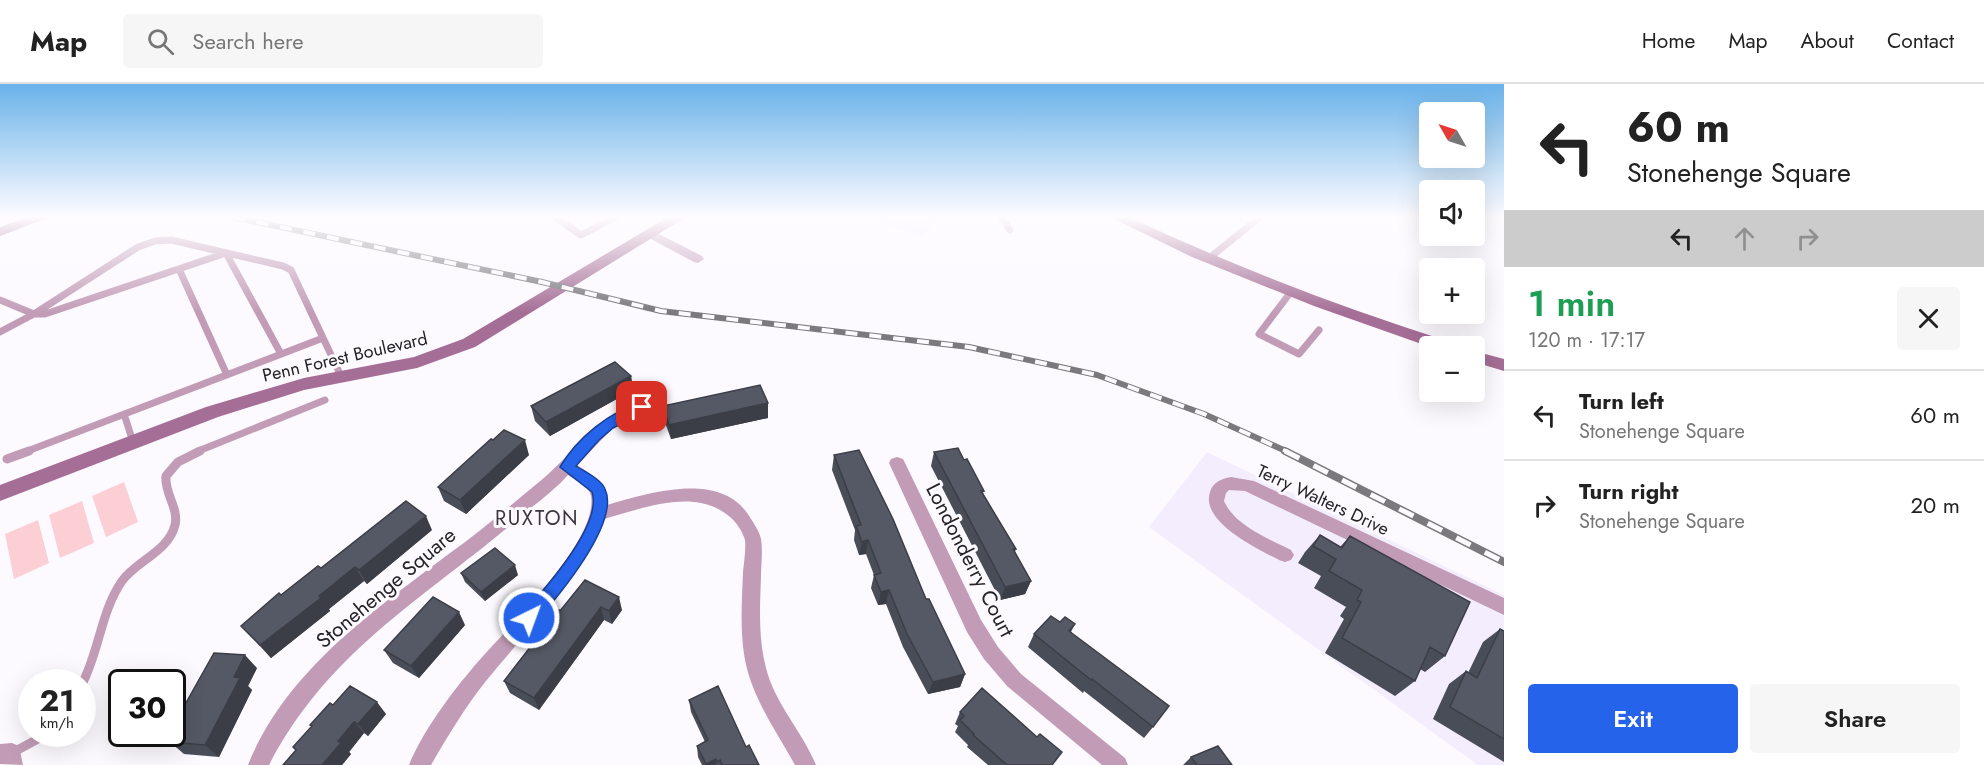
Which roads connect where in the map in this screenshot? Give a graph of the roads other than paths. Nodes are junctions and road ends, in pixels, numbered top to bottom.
1 (137, 249) edge
2 (208, 249) edge
3 (627, 249) edge
4 (678, 249) edge
5 (1185, 249) edge
6 (1221, 249) edge
7 (226, 253) junction
8 (1208, 259) junction
9 (699, 260) dead end
10 (180, 269) junction
11 (1290, 292) junction
12 (0, 300) edge
13 (34, 314) junction
14 (1319, 330) dead end
15 (0, 332) edge
16 (1419, 337) edge
17 (323, 338) junction
18 (281, 354) junction
19 (1485, 359) edge
20 (1504, 365) edge
21 (227, 375) junction
22 (341, 376) junction
23 (325, 400) dead end
24 (642, 407) dead end
25 (124, 414) junction
26 (133, 442) junction
27 (7, 459) dead end
28 (897, 463) dead end
29 (567, 467) junction
30 (0, 493) edge
31 (598, 514) junction
32 (1285, 555) dead end
33 (1504, 607) edge
34 (87, 669) edge
35 (26, 747) edge
36 (8, 757) edge
37 (258, 765) edge
38 (419, 765) edge
39 (806, 765) edge
40 (1118, 765) edge

1 - 13 lane
2 - 7 lane
3 - 22 street, Penn Forest Boulevard
4 - 9 street
5 - 8 street
6 - 8 lane
7 - 10 lane
7 - 17 lane
7 - 18 lane
8 - 11 street
10 - 13 lane
10 - 21 lane
11 - 14 lane
11 - 16 street
12 - 13 lane
13 - 15 lane
17 - 18 lane
17 - 22 lane
18 - 21 lane
19 - 20 street
21 - 25 lane
22 - 26 street, Penn Forest Boulevard
23 - 34 lane
24 - 29 street, Stonehenge Square
25 - 26 lane
25 - 27 lane
26 - 30 street, Penn Forest Boulevard
28 - 40 street, Londonderry Court
29 - 31 street
29 - 37 street, Stonehenge Square
31 - 38 street
31 - 39 street
32 - 33 street, Terry Walters Drive
35 - 36 lane

